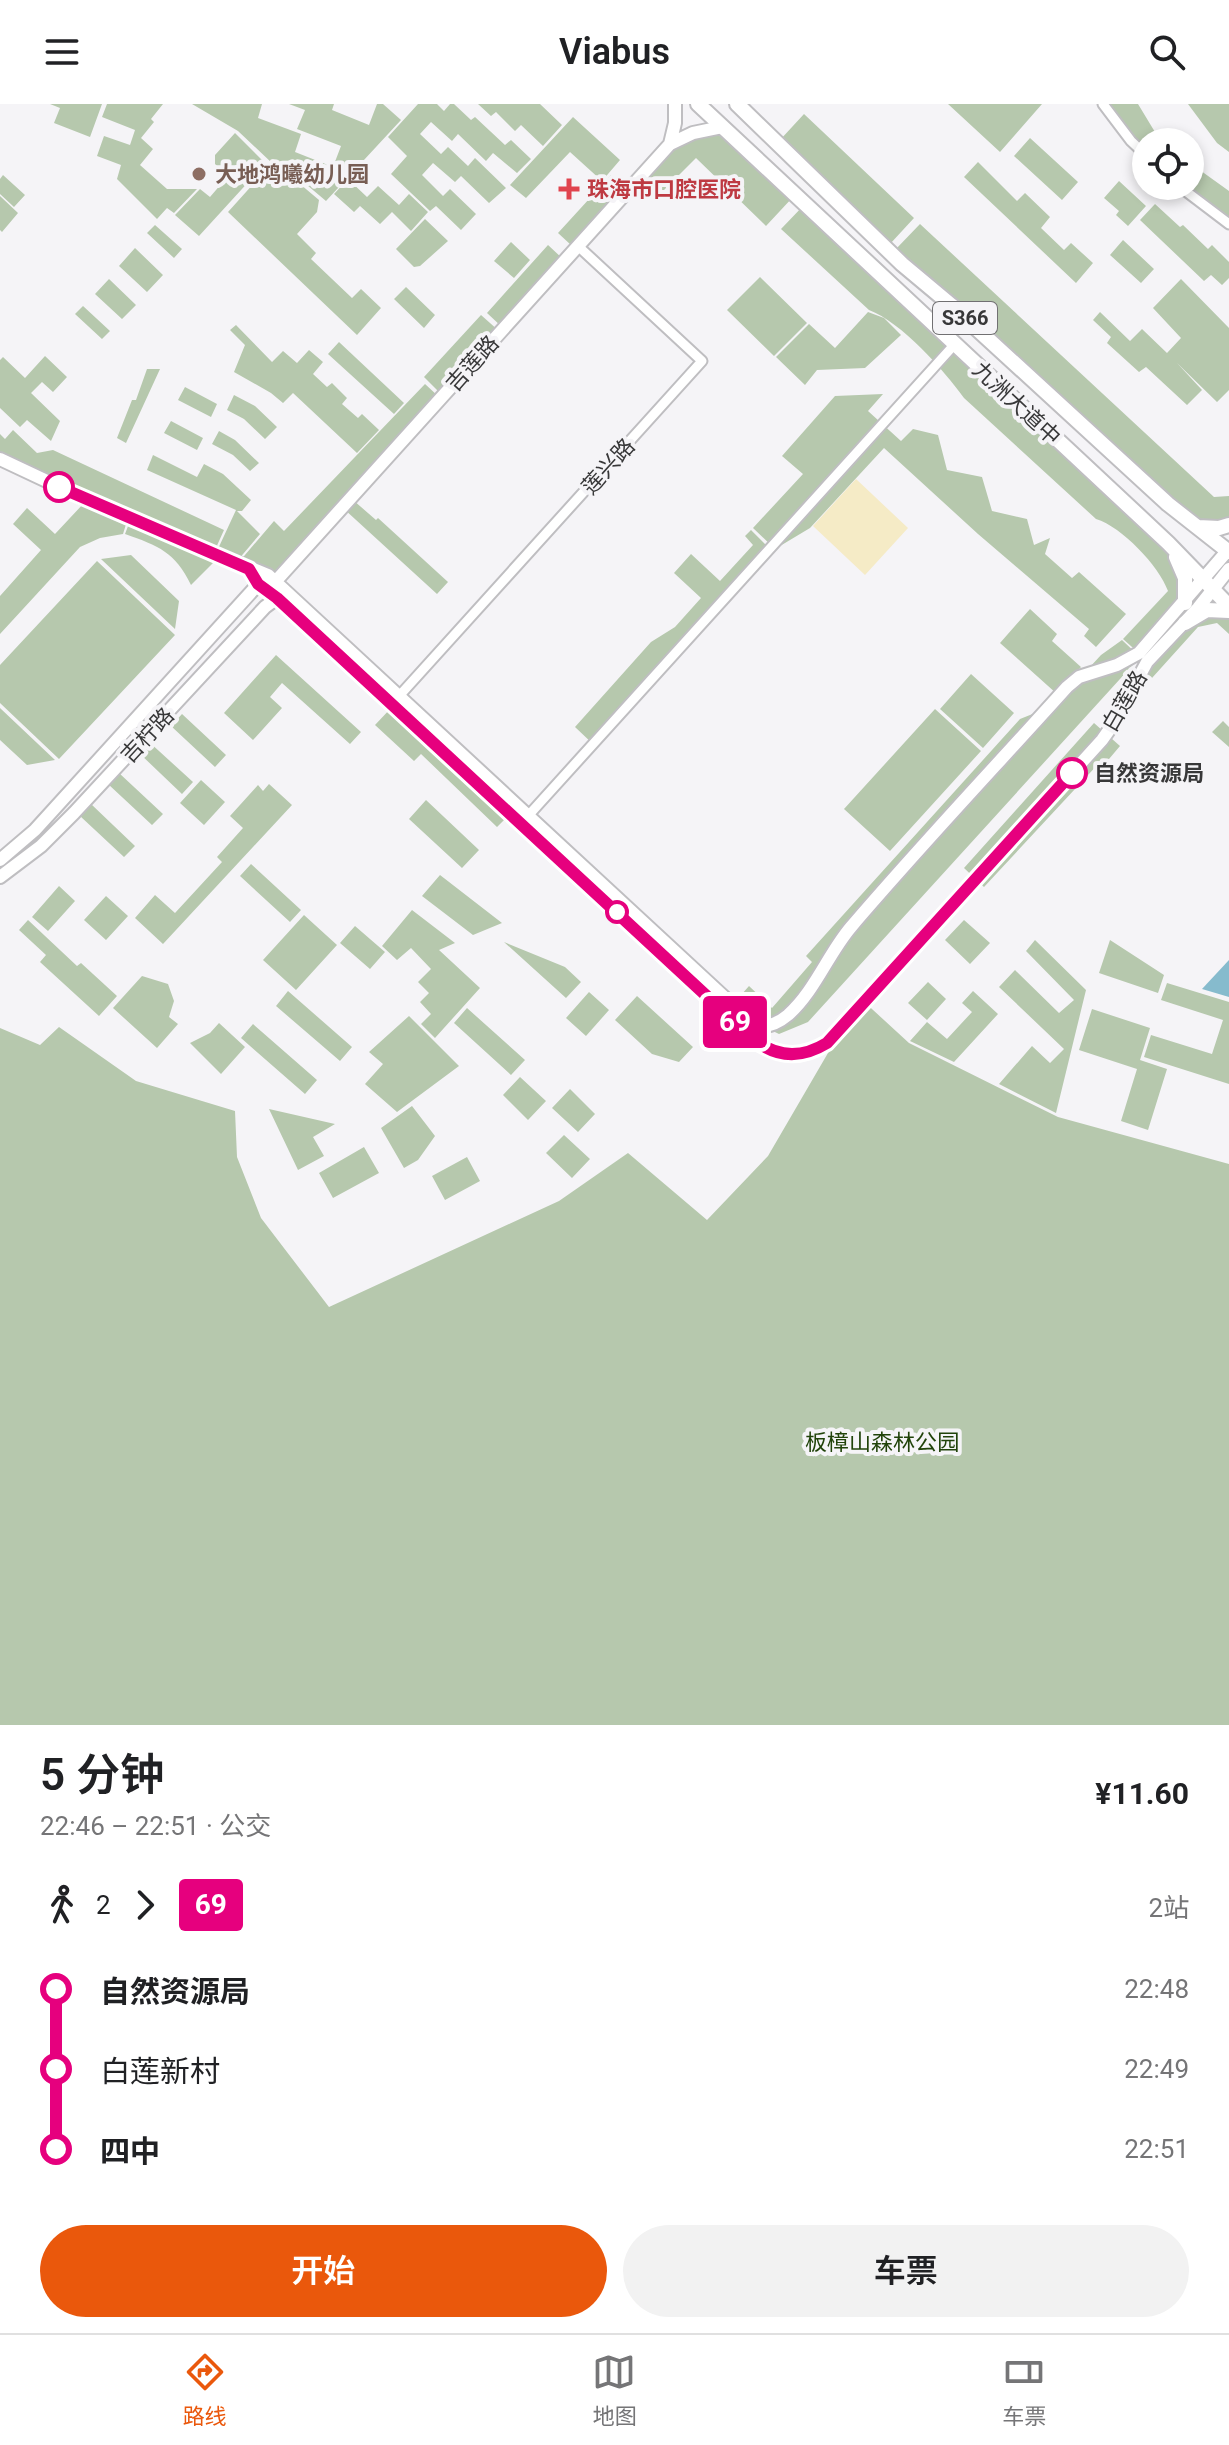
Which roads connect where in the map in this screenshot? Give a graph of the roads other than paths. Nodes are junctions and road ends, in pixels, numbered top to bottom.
1 (675, 104) edge
2 (698, 104) edge
3 (737, 104) edge
4 (1103, 104) edge
5 (722, 127) junction
6 (1132, 142) edge
7 (670, 144) junction
8 (1197, 200) edge
9 (1229, 224) edge
10 (578, 246) junction
11 (954, 345) junction
12 (0, 459) edge
13 (1229, 525) edge
14 (1198, 527) junction
15 (1168, 543) junction
16 (1229, 551) edge
17 (1229, 569) edge
18 (267, 580) junction
19 (1208, 586) junction
20 (277, 598) junction
21 (1185, 603) junction
22 (1229, 608) edge
23 (1185, 623) junction
24 (400, 695) junction
25 (527, 817) junction
26 (0, 860) edge
27 (0, 877) edge

1 - 7 main road
2 - 5 main road, 九洲大道中 / S366
3 - 14 main road, 九洲大道中 / S366
4 - 6 street
5 - 7 main road
5 - 11 main road, 九洲大道中 / S366
7 - 10 main road, 吉莲路
8 - 9 street
10 - 18 main road, 吉莲路
10 - 24 street, 莲兴路
11 - 15 main road, 九洲大道中 / S366
11 - 25 street
12 - 18 main road, 白莲路
13 - 14 main road
14 - 16 main road, 九洲大道中 / S366
15 - 19 main road, 九洲大道中 / S366
15 - 21 main road
16 - 19 main road, 白莲路
17 - 19 main road, 白莲路
18 - 20 main road
18 - 24 main road, 白莲路
18 - 26 main road, 吉柠路
19 - 21 main road, 白莲路
19 - 22 main road, 九洲大道中 / S366
19 - 23 main road, 白莲路
20 - 23 main road, 白莲路
20 - 27 main road, 吉柠路
21 - 25 main road, 白莲路
22 - 23 main road
24 - 25 main road, 白莲路

